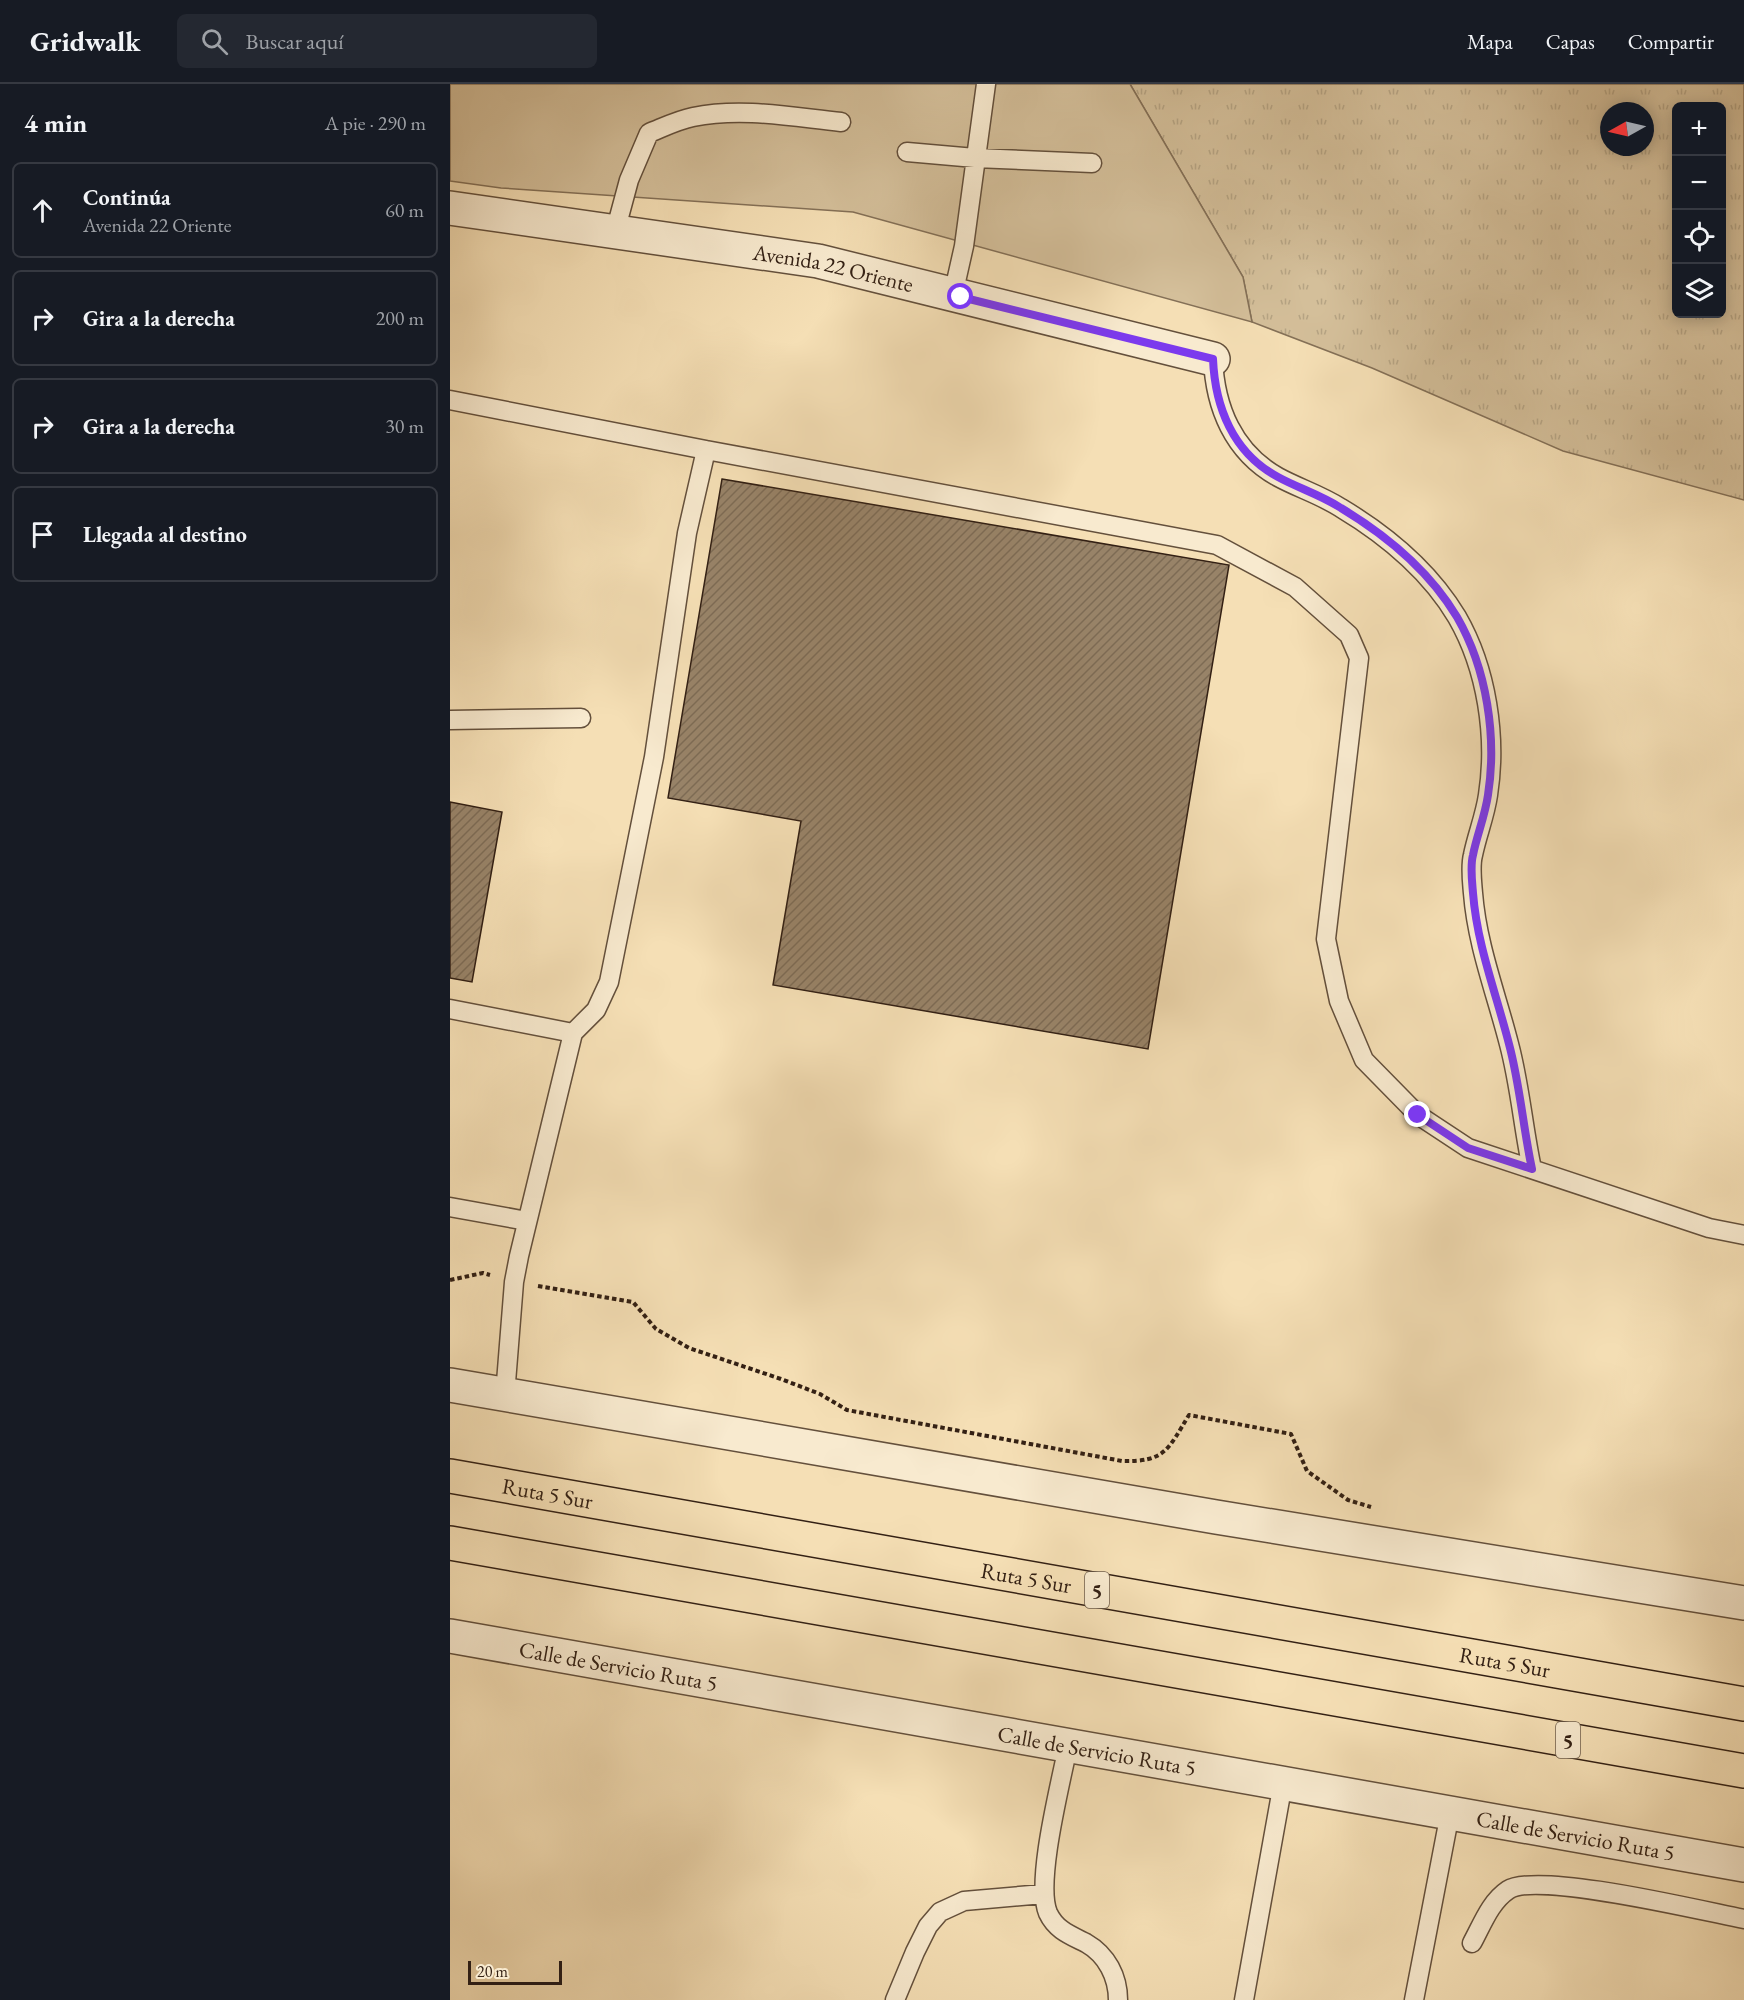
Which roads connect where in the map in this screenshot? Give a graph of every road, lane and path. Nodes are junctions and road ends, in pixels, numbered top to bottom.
1 (986, 84) edge
2 (841, 122) dead end
3 (907, 152) dead end
4 (975, 158) junction
5 (1092, 163) dead end
6 (450, 208) edge
7 (615, 232) junction
8 (953, 295) junction
9 (1213, 359) joint
10 (450, 400) edge
11 (706, 450) junction
12 (581, 718) dead end
13 (450, 720) edge
14 (450, 1009) edge
15 (573, 1033) junction
16 (1532, 1169) junction
17 (450, 1207) edge
18 (527, 1221) junction
19 (1744, 1235) edge
20 (450, 1280) edge
21 (514, 1282) junction
22 (450, 1385) edge
23 (506, 1395) junction
24 (450, 1476) edge
25 (1375, 1508) dead end
26 (450, 1543) edge
27 (1744, 1603) edge
28 (450, 1636) edge
29 (1744, 1704) edge
30 (1068, 1746) junction
31 (1744, 1771) edge
32 (1283, 1783) junction
33 (1450, 1813) junction
34 (1744, 1865) edge
35 (1044, 1894) junction
36 (1744, 1919) edge
37 (1472, 1943) dead end
38 (895, 2000) edge
39 (1118, 2000) edge
40 (1244, 2000) edge
41 (1414, 2000) edge

1 - 4 lane
2 - 7 lane
3 - 4 lane
4 - 5 lane
4 - 8 lane
6 - 7 street, Avenida 22 Oriente
7 - 8 street, Avenida 22 Oriente
8 - 9 street, Avenida 22 Oriente
9 - 16 lane
10 - 11 lane
11 - 15 lane
11 - 16 lane
12 - 13 lane
14 - 15 lane
15 - 18 lane
16 - 19 lane
17 - 18 lane
18 - 21 lane
20 - 21 path
21 - 23 lane
21 - 25 path
22 - 23 street
23 - 27 street
24 - 29 highway, Ruta 5 Sur / 5
26 - 31 highway, 5
28 - 30 street, Calle de Servicio Ruta 5
30 - 32 street, Calle de Servicio Ruta 5
30 - 35 lane
32 - 33 street, Calle de Servicio Ruta 5
32 - 40 lane
33 - 34 street, Calle de Servicio Ruta 5
33 - 41 lane
35 - 38 lane
35 - 39 lane
36 - 37 lane

